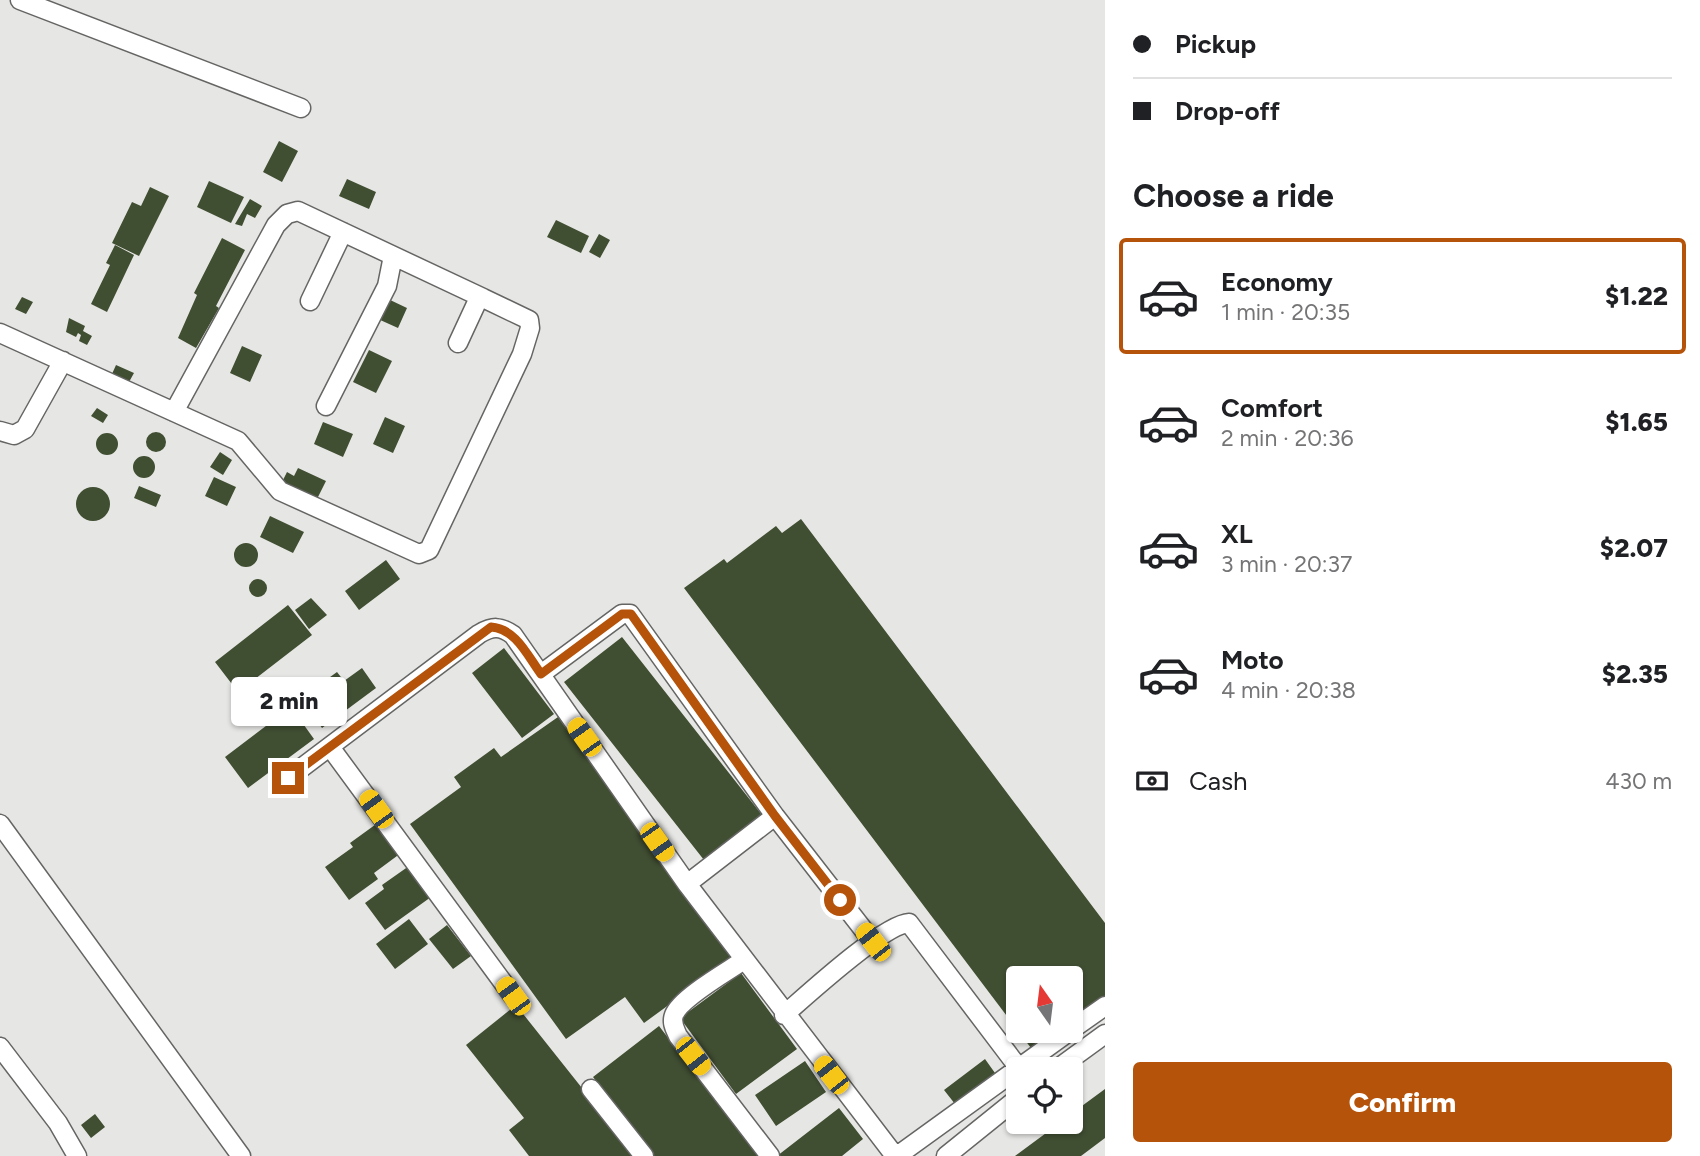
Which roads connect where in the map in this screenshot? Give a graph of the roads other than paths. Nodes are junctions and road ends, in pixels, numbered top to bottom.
1 (20, 0) edge
2 (301, 108) dead end
3 (343, 232) junction
4 (393, 256) junction
5 (483, 298) junction
6 (310, 301) dead end
7 (2, 340) edge
8 (458, 343) dead end
9 (63, 361) junction
10 (326, 406) dead end
11 (174, 412) junction
12 (0, 431) edge
13 (541, 674) junction
14 (330, 747) junction
15 (288, 778) dead end
16 (775, 816) junction
17 (0, 824) edge
18 (687, 884) junction
19 (873, 942) junction
20 (744, 960) junction
21 (513, 996) dead end
22 (1105, 1006) edge
23 (783, 1015) junction
24 (1083, 1021) edge
25 (1105, 1034) edge
26 (1052, 1043) edge
27 (0, 1047) edge
28 (1011, 1057) edge
29 (1032, 1057) edge
30 (1073, 1057) edge
31 (1006, 1076) edge
32 (592, 1088) dead end
33 (1006, 1108) edge
34 (77, 1156) edge
35 (241, 1156) edge
36 (644, 1156) edge
37 (770, 1156) edge
38 (896, 1156) edge
39 (946, 1156) edge

1 - 2 street
3 - 4 street
3 - 6 street
3 - 11 street
4 - 5 street
4 - 10 street
5 - 8 street
5 - 11 street
7 - 9 street
9 - 11 street
9 - 12 street
13 - 14 street
13 - 16 street
13 - 18 street
14 - 15 street
14 - 21 street
16 - 18 street
16 - 19 street
17 - 35 street
18 - 20 street
19 - 23 street
19 - 28 street
20 - 23 street
20 - 37 street
22 - 24 street
23 - 38 street
25 - 30 street
26 - 29 street
27 - 34 street
31 - 38 street
32 - 36 street
33 - 39 street

